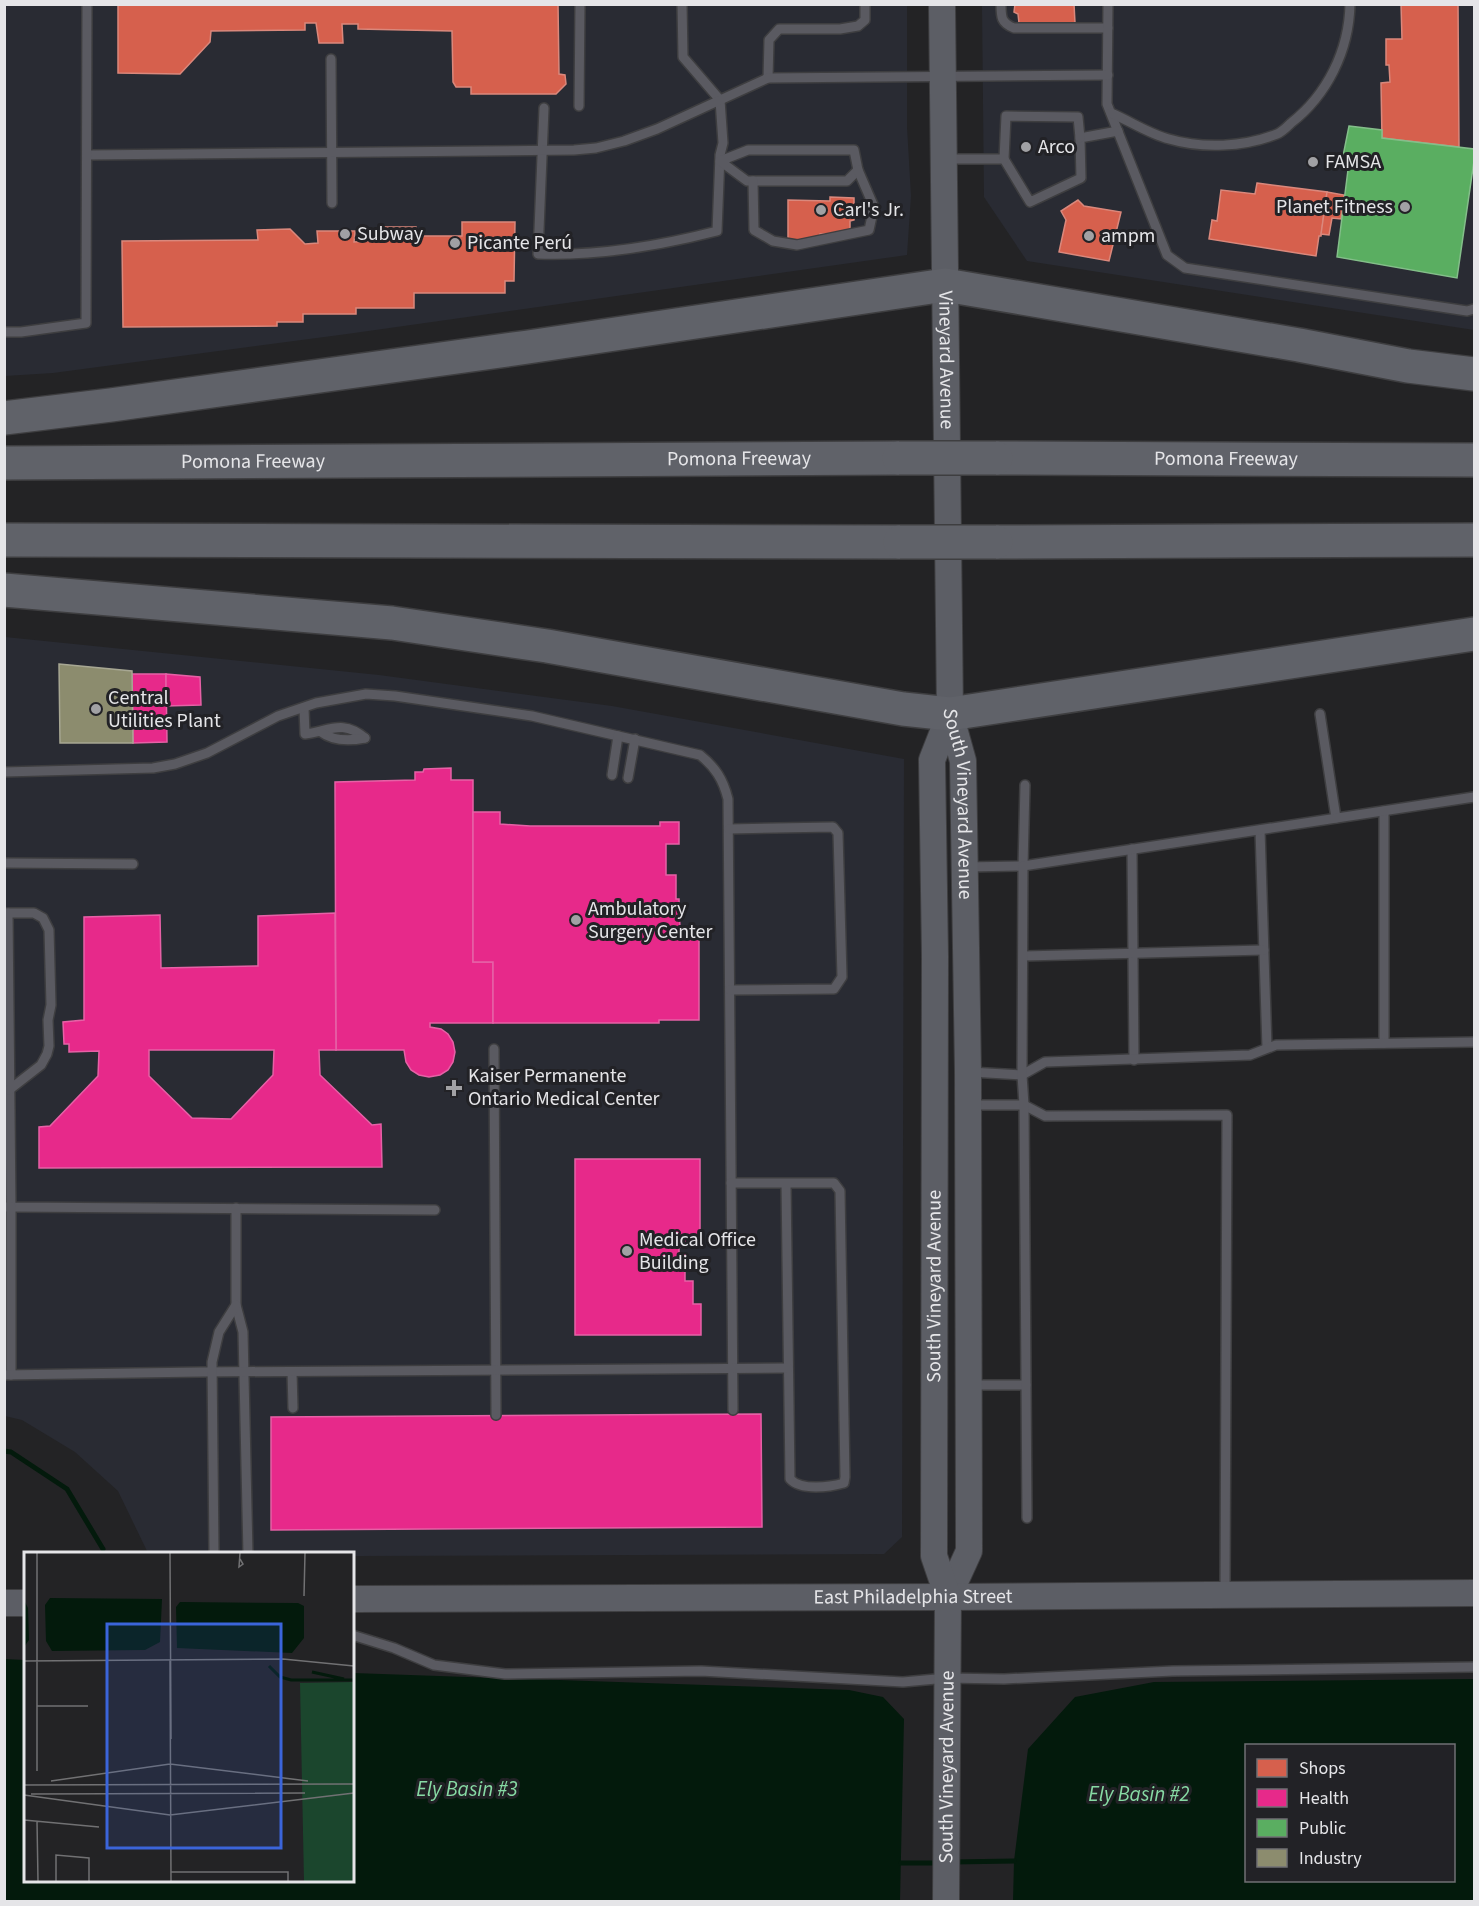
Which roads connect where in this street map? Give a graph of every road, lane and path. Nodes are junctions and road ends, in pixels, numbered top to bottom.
1 (87, 4) edge
2 (580, 4) edge
3 (682, 4) edge
4 (865, 4) edge
5 (942, 4) edge
6 (1001, 4) edge
7 (1108, 4) edge
8 (1350, 4) edge
9 (1108, 28) junction
10 (331, 59) dead end
11 (1108, 75) junction
12 (943, 77) junction
13 (768, 78) junction
14 (720, 100) junction
15 (579, 106) dead end
16 (544, 108) dead end
17 (1111, 113) junction
18 (1118, 131) junction
19 (1080, 138) junction
20 (544, 152) junction
21 (331, 154) junction
22 (87, 155) junction
23 (943, 159) junction
24 (1004, 159) junction
25 (720, 161) junction
26 (858, 170) junction
27 (753, 181) junction
28 (332, 203) dead end
29 (945, 285) junction
30 (1474, 309) edge
31 (4, 332) edge
32 (1474, 374) edge
33 (4, 418) edge
34 (1474, 460) edge
35 (4, 463) edge
36 (4, 540) edge
37 (1474, 540) edge
38 (4, 590) edge
39 (1474, 633) edge
40 (304, 708) junction
41 (950, 714) junction
42 (1320, 714) dead end
43 (321, 732) dead end
44 (618, 736) junction
45 (635, 739) junction
46 (4, 772) edge
47 (612, 775) dead end
48 (628, 778) dead end
49 (1025, 785) dead end
50 (1474, 797) edge
51 (1384, 811) junction
52 (1336, 818) junction
53 (729, 829) junction
54 (1260, 830) junction
55 (1132, 849) junction
56 (4, 863) edge
57 (133, 864) dead end
58 (1023, 866) junction
59 (964, 867) junction
60 (6, 913) edge
61 (1264, 950) junction
62 (1133, 953) junction
63 (1024, 956) junction
64 (730, 990) junction
65 (1474, 1041) edge
66 (1384, 1043) junction
67 (1267, 1048) junction
68 (494, 1049) dead end
69 (1134, 1060) junction
70 (969, 1072) junction
71 (1022, 1075) junction
72 (9, 1090) junction
73 (968, 1105) junction
74 (1024, 1105) junction
75 (731, 1183) junction
76 (786, 1183) junction
77 (8, 1207) edge
78 (236, 1208) junction
79 (435, 1210) dead end
80 (236, 1305) junction
81 (733, 1368) junction
82 (788, 1368) junction
83 (496, 1370) junction
84 (212, 1372) junction
85 (243, 1372) junction
86 (292, 1372) junction
87 (8, 1375) edge
88 (968, 1385) junction
89 (1026, 1385) junction
90 (293, 1408) dead end
91 (733, 1410) dead end
92 (496, 1416) dead end
93 (1027, 1518) dead end
94 (214, 1552) edge
95 (248, 1552) edge
96 (1474, 1593) edge
97 (1225, 1595) junction
98 (948, 1598) junction
99 (354, 1599) edge
100 (24, 1602) edge
101 (4, 1603) edge
102 (354, 1636) edge
103 (1474, 1667) edge
104 (947, 1678) junction
105 (946, 1893) edge

1 - 22 lane
2 - 15 lane
3 - 14 lane
4 - 13 lane
5 - 12 main road, Vineyard Avenue
6 - 9 lane
7 - 9 lane
8 - 17 lane
9 - 11 lane
10 - 21 lane
11 - 12 lane
11 - 17 lane
12 - 13 lane
12 - 23 main road, Vineyard Avenue
13 - 14 lane
14 - 20 lane
14 - 25 lane
16 - 20 lane
17 - 18 lane
18 - 19 lane
18 - 30 lane
19 - 24 lane
19 - 24 lane
20 - 21 lane
20 - 25 lane
21 - 22 lane
21 - 28 lane
22 - 31 lane
23 - 24 lane
23 - 29 main road, Vineyard Avenue
25 - 26 lane
25 - 27 lane
26 - 27 lane
26 - 27 lane
29 - 32 highway
29 - 33 highway
29 - 41 main road, Vineyard Avenue
34 - 35 highway, Pomona Freeway, bridge
36 - 37 highway, bridge
38 - 41 highway
39 - 41 highway
40 - 43 lane
40 - 44 lane
40 - 46 lane
41 - 59 main road, South Vineyard Avenue
41 - 98 main road, South Vineyard Avenue
42 - 52 lane
44 - 45 lane
44 - 47 lane
45 - 48 lane
45 - 53 lane
49 - 58 lane
50 - 51 lane
51 - 52 lane
51 - 66 lane
52 - 54 lane
53 - 64 lane
53 - 64 lane
54 - 55 lane
54 - 61 lane
55 - 58 lane
55 - 62 lane
56 - 57 lane
58 - 59 lane
58 - 63 lane
59 - 70 main road, South Vineyard Avenue
60 - 72 lane
60 - 72 lane
61 - 62 lane
61 - 67 lane
62 - 63 lane
62 - 69 lane
63 - 71 lane
64 - 75 lane
65 - 66 lane
66 - 67 lane
67 - 69 lane
68 - 83 lane
69 - 71 lane
70 - 71 lane
70 - 73 main road, South Vineyard Avenue
71 - 74 lane
72 - 77 lane
73 - 74 lane
73 - 88 main road, South Vineyard Avenue
74 - 89 lane
74 - 97 lane
75 - 76 lane
75 - 81 lane
76 - 82 lane
76 - 82 lane
77 - 78 lane
77 - 87 lane
78 - 79 lane
78 - 80 lane
80 - 84 lane
80 - 85 lane
81 - 82 lane
81 - 83 lane
81 - 91 lane
83 - 86 lane
83 - 92 lane
84 - 85 lane
84 - 87 lane
84 - 94 lane
85 - 86 lane
85 - 95 lane
86 - 90 lane
88 - 89 lane
88 - 98 main road, South Vineyard Avenue
89 - 93 lane
96 - 97 main road, East Philadelphia Street
97 - 98 main road, East Philadelphia Street
98 - 99 main road, East Philadelphia Street
98 - 104 main road, South Vineyard Avenue
100 - 101 main road
102 - 104 lane
103 - 104 lane
104 - 105 main road, South Vineyard Avenue

